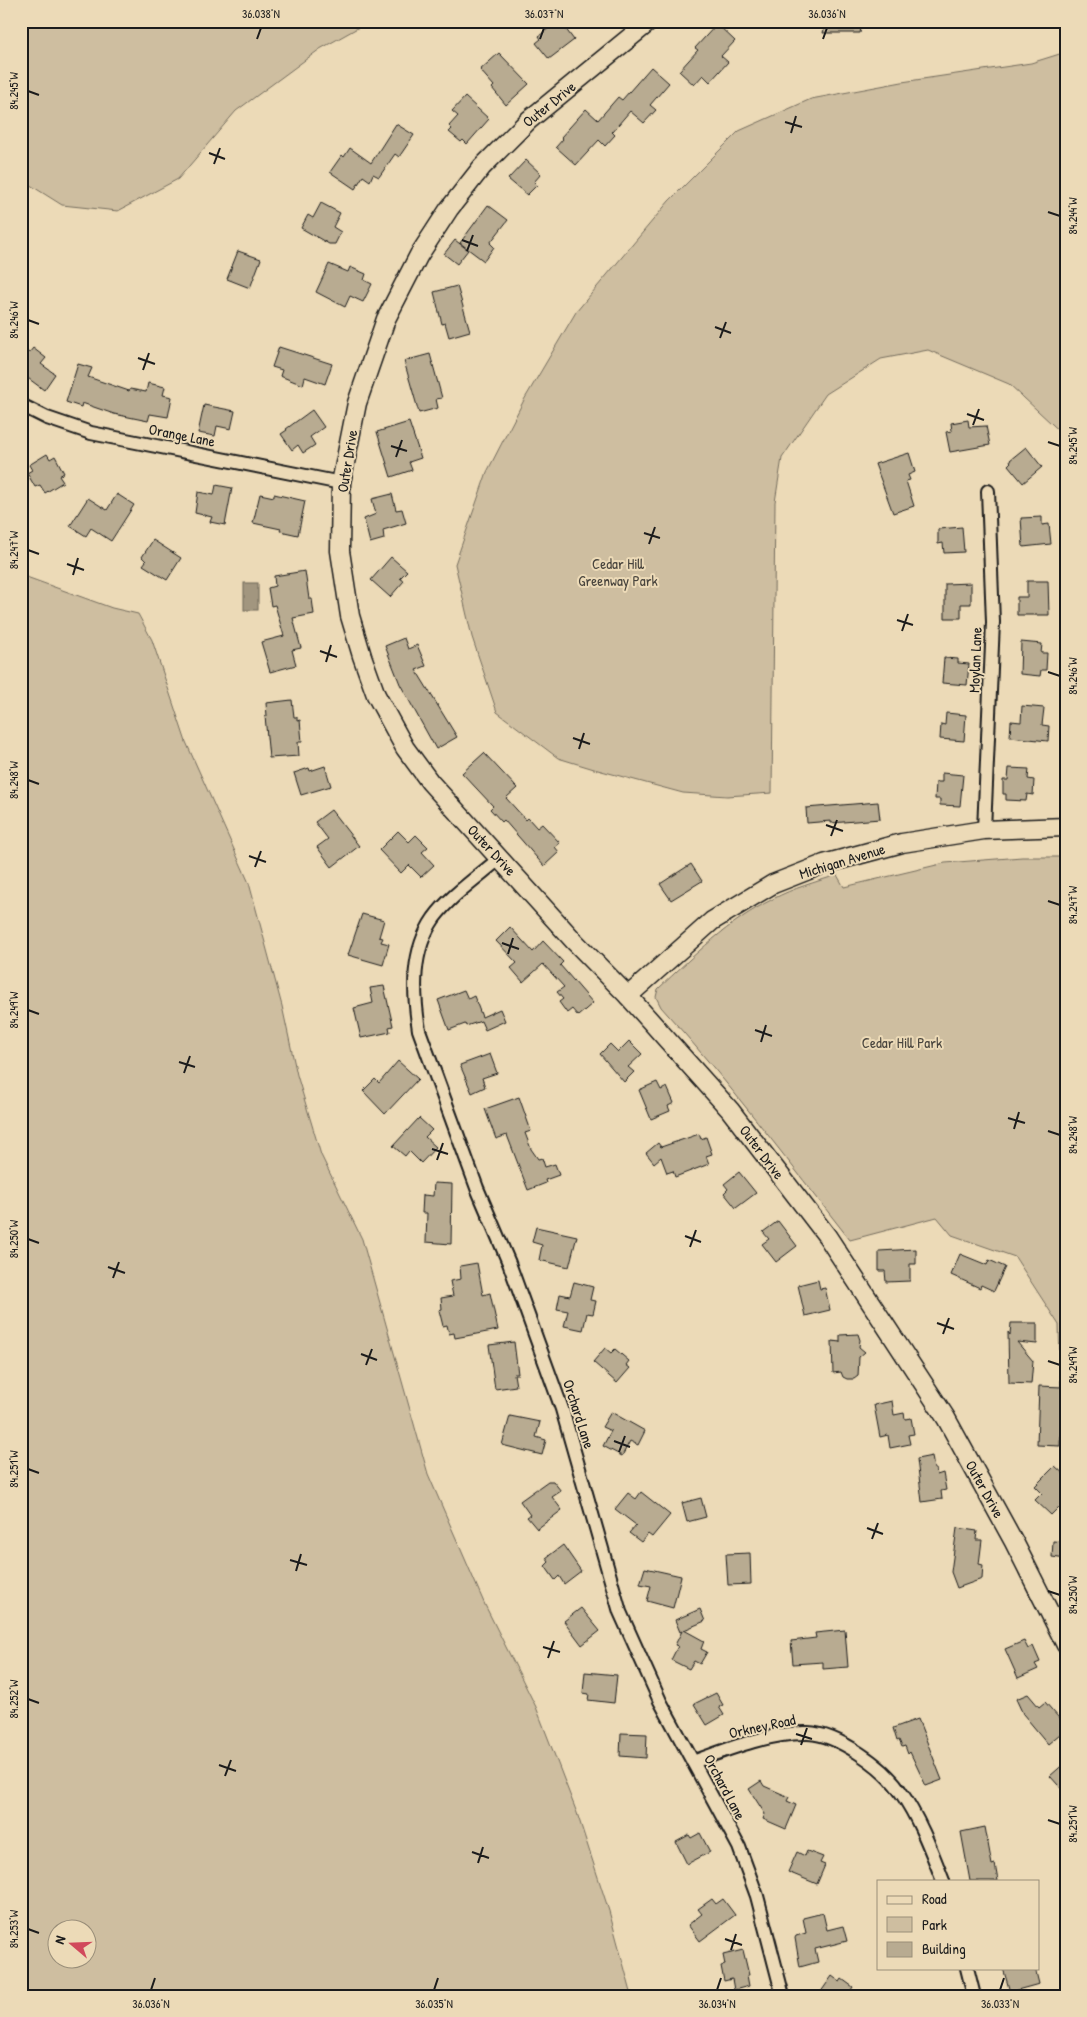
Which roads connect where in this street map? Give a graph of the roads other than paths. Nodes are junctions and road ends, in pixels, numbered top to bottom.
1 (650, 21) edge
2 (21, 404) edge
3 (341, 483) junction
4 (988, 491) dead end
5 (1066, 827) edge
6 (984, 830) junction
7 (500, 858) junction
8 (628, 996) junction
9 (1066, 1645) edge
10 (693, 1762) junction
11 (943, 1880) edge
12 (968, 1970) edge
13 (783, 1996) edge
14 (974, 1996) edge

1 - 3 street, Outer Drive
2 - 3 street, Orange Lane
3 - 7 street, Outer Drive
4 - 6 street, Moylan Lane
5 - 6 street, Michigan Avenue
6 - 8 street, Michigan Avenue
7 - 8 street, Outer Drive
7 - 10 street, Orchard Lane
8 - 9 street, Outer Drive
10 - 11 street, Orkney Road
10 - 13 street, Orchard Lane
12 - 14 street

